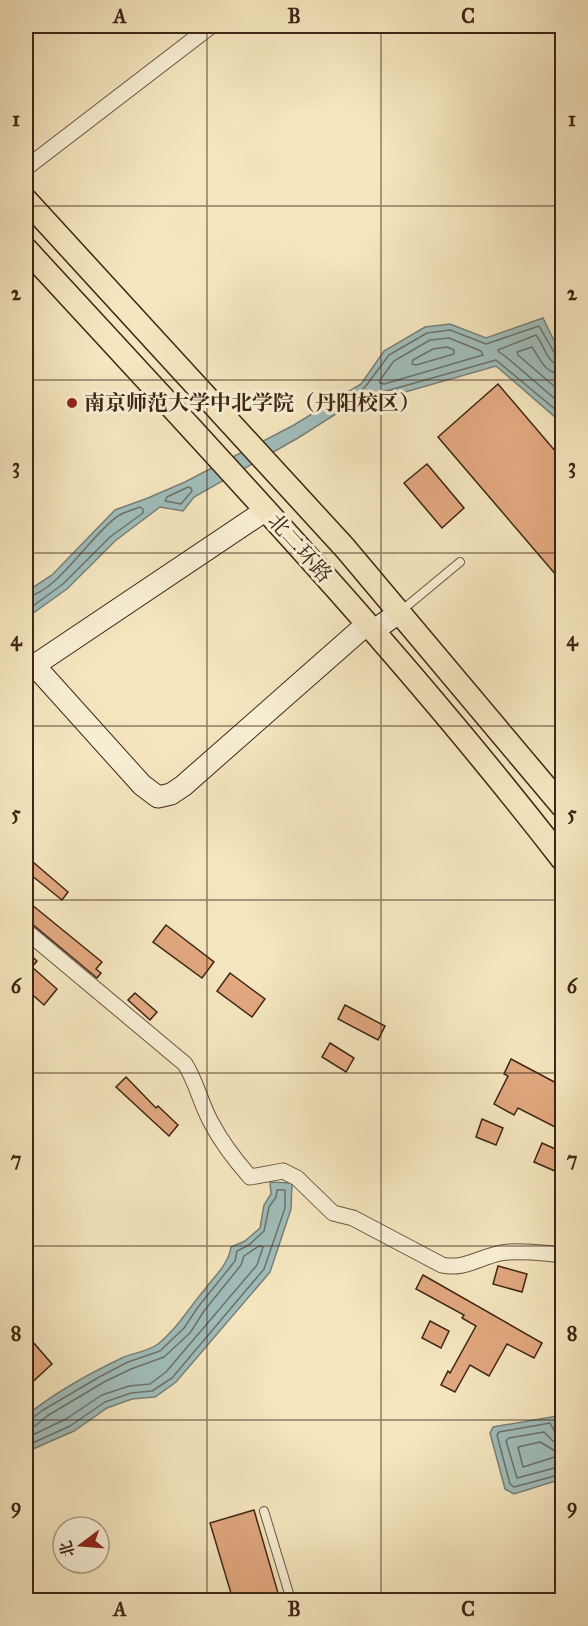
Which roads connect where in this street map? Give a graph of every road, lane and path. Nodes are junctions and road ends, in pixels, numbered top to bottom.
1 (211, 26) edge
2 (26, 168) edge
3 (26, 200) edge
4 (26, 249) edge
5 (266, 510) junction
6 (460, 562) dead end
7 (400, 612) junction
8 (370, 628) junction
9 (30, 668) edge
10 (562, 806) edge
11 (562, 859) edge
12 (26, 931) edge
13 (562, 1254) edge
14 (264, 1511) dead end
15 (291, 1600) edge

1 - 2 street
3 - 7 main road, 北二环路
4 - 5 main road, 北二环路
5 - 8 main road, 北二环路
5 - 9 street
6 - 7 lane
7 - 8 street
7 - 10 main road, 北二环路
8 - 9 street
8 - 11 main road, 北二环路
12 - 13 street
14 - 15 lane

